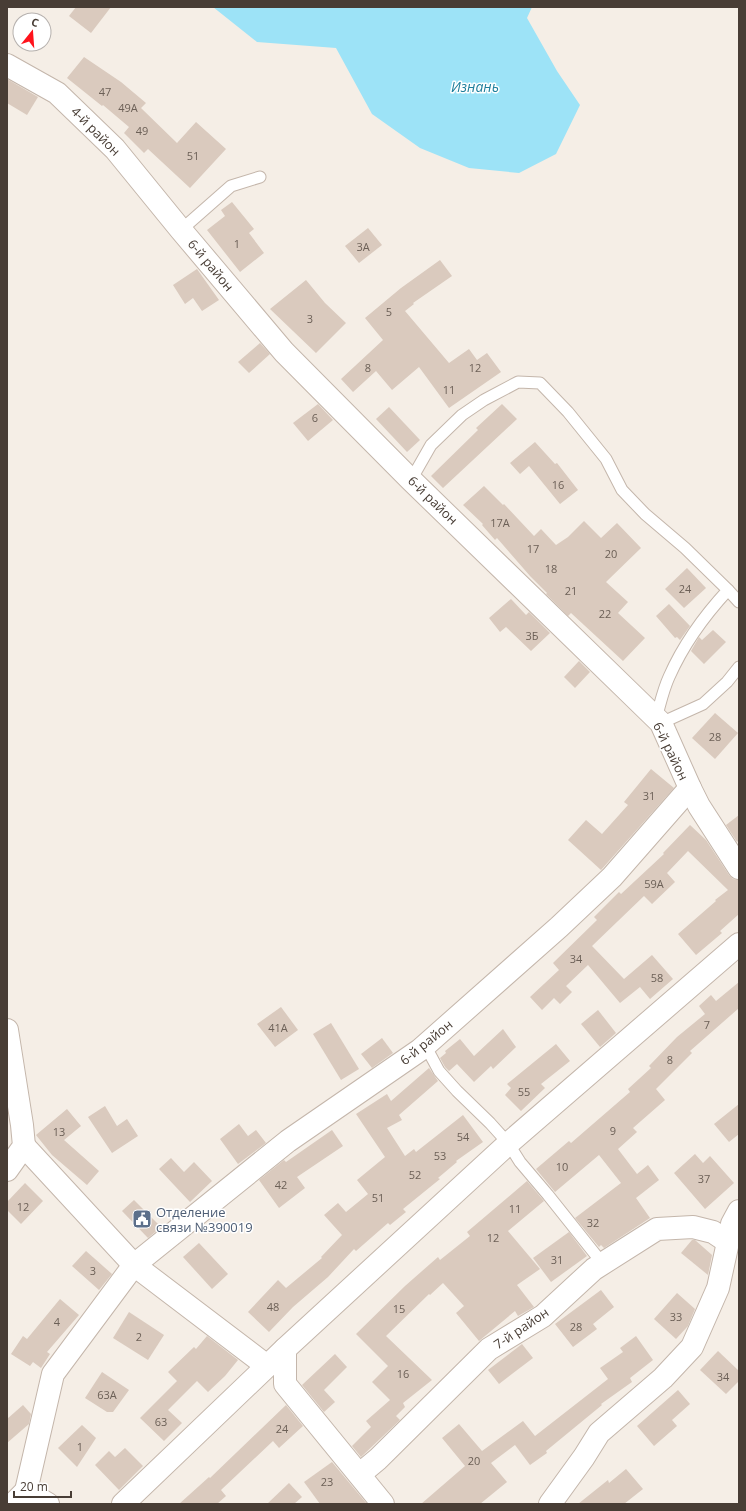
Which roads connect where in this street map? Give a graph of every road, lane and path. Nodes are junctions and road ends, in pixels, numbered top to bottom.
1 (7, 65) edge
2 (260, 177) dead end
3 (175, 222) junction
4 (411, 480) junction
5 (728, 590) junction
6 (739, 602) edge
7 (739, 667) edge
8 (658, 721) junction
9 (690, 788) junction
10 (739, 868) edge
11 (739, 944) edge
12 (7, 1030) edge
13 (425, 1045) junction
14 (508, 1143) junction
15 (24, 1146) junction
16 (7, 1170) edge
17 (739, 1211) edge
18 (728, 1242) junction
19 (603, 1264) junction
20 (134, 1265) junction
21 (285, 1350) junction
22 (267, 1366) junction
23 (360, 1474) junction
24 (20, 1498) edge
25 (48, 1504) edge
26 (123, 1504) edge
27 (383, 1504) edge
28 (550, 1504) edge

1 - 3 street, 4-й район
2 - 3 lane
3 - 4 street, 6-й район
4 - 5 lane
4 - 8 street, 6-й район
5 - 6 lane
5 - 8 lane
7 - 8 lane
8 - 9 street, 6-й район
9 - 10 street, 6-й район
9 - 13 street, 6-й район
11 - 14 street
12 - 15 street
13 - 14 lane
13 - 20 street, 6-й район
14 - 19 lane
14 - 21 street
15 - 16 street
15 - 20 street
17 - 18 street
18 - 19 street, 7-й район
18 - 28 street
19 - 23 street, 7-й район
20 - 22 street
20 - 24 street, 6-й район
21 - 22 street
21 - 23 street
22 - 26 street
23 - 27 street
24 - 25 street

